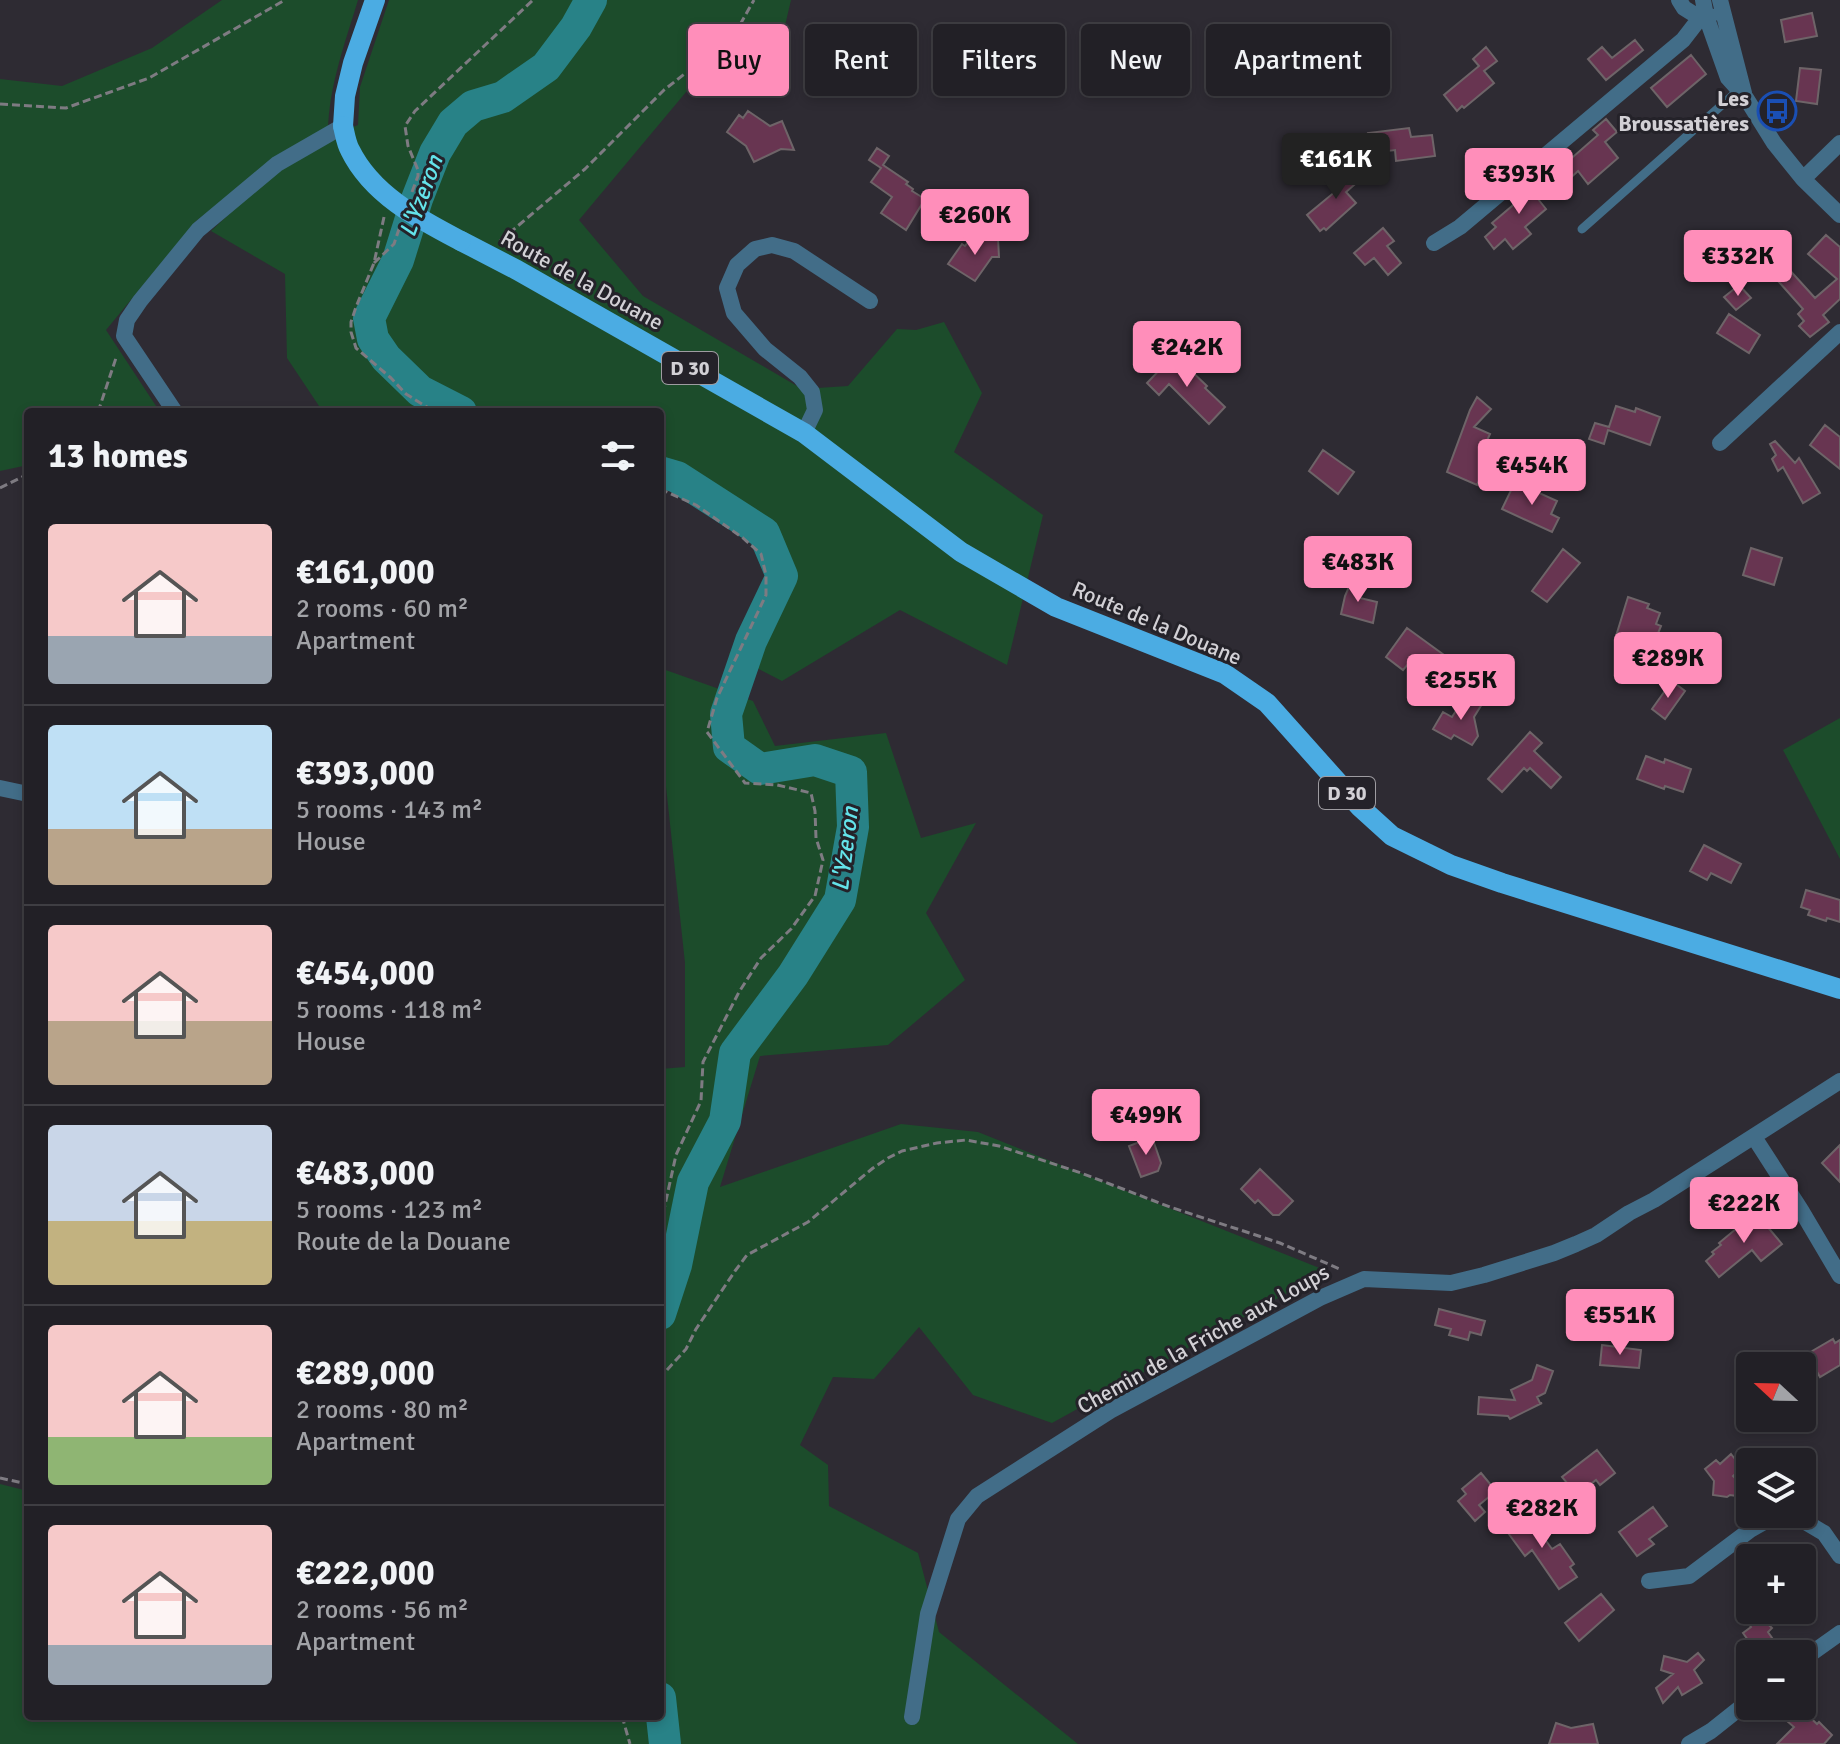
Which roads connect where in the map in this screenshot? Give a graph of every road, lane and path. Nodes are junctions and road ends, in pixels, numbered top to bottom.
1 (285, 0) edge
2 (375, 0) edge
3 (533, 0) edge
4 (754, 0) edge
5 (1679, 0) edge
6 (1722, 6) edge
7 (1703, 12) edge
8 (1742, 92) junction
9 (0, 104) edge
10 (343, 126) junction
11 (1840, 143) edge
12 (1803, 179) junction
13 (409, 202) dead end
14 (390, 212) dead end
15 (1840, 215) edge
16 (1582, 229) dead end
17 (399, 230) dead end
18 (1434, 243) dead end
19 (487, 254) junction
20 (374, 263) junction
21 (870, 301) dead end
22 (1840, 332) edge
23 (124, 336) junction
24 (99, 408) edge
25 (172, 408) edge
26 (429, 408) edge
27 (804, 433) junction
28 (1720, 443) dead end
29 (24, 476) edge
30 (0, 488) edge
31 (664, 491) edge
32 (0, 788) edge
33 (24, 793) edge
34 (1840, 989) edge
35 (1840, 1081) edge
36 (1754, 1137) junction
37 (664, 1209) edge
38 (1840, 1276) edge
39 (1364, 1279) junction
40 (667, 1370) dead end
41 (0, 1478) edge
42 (24, 1483) edge
43 (1840, 1556) edge
44 (1649, 1581) dead end
45 (1840, 1633) edge
46 (1816, 1650) edge
47 (1736, 1711) edge
48 (912, 1717) dead end
49 (623, 1720) edge
50 (630, 1744) edge
51 (1689, 1744) edge

1 - 9 path
2 - 10 main road, D 30
3 - 13 path
4 - 19 path
5 - 7 street
6 - 7 street
6 - 8 street
7 - 8 street
7 - 18 street
8 - 12 street
8 - 16 lane
10 - 19 main road, Route de la Douane / D 30, bridge
10 - 23 street
11 - 12 street
12 - 15 street
14 - 20 path
17 - 20 path
19 - 27 main road, Route de la Douane / D 30
20 - 26 path
21 - 27 street
22 - 28 street
23 - 24 path
23 - 25 street
27 - 34 main road, Route de la Douane / D 30
29 - 30 path
31 - 37 path
32 - 33 street
35 - 36 street, Chemin de la Friche aux Loups
36 - 38 street
36 - 39 street, Chemin de la Friche aux Loups
39 - 40 path
39 - 48 street, Chemin de la Friche aux Loups
41 - 42 path
43 - 44 street
45 - 46 street
47 - 51 street
49 - 50 path

